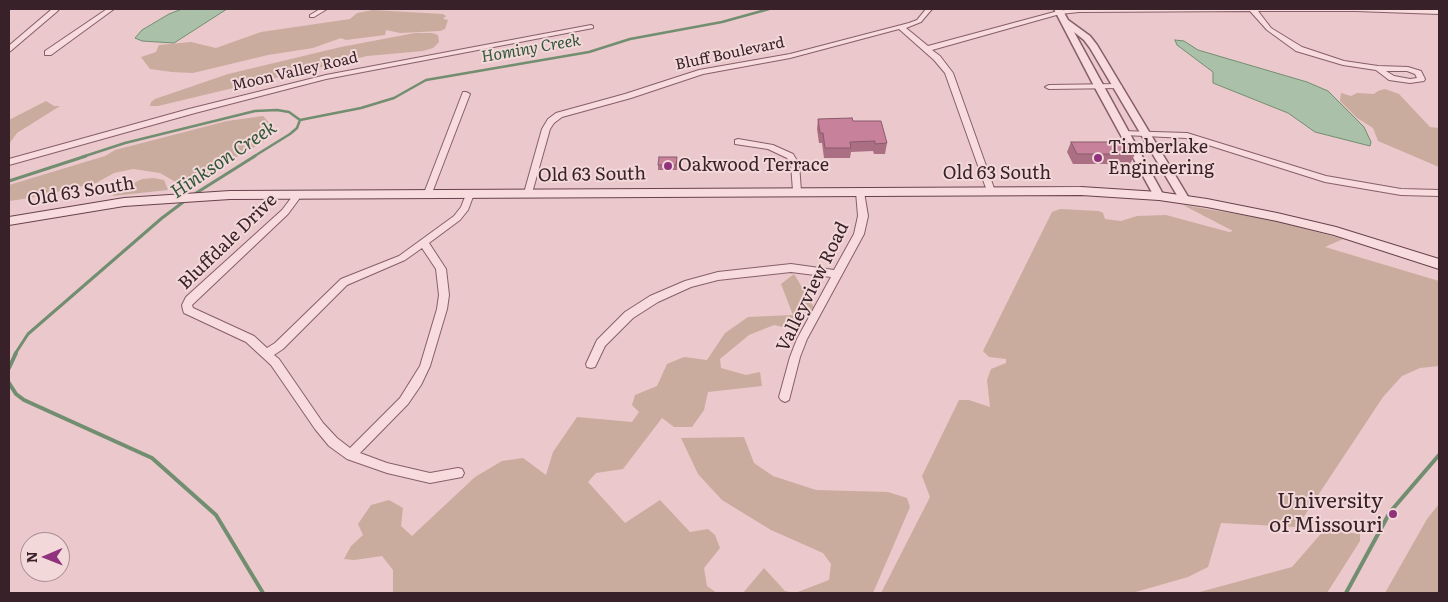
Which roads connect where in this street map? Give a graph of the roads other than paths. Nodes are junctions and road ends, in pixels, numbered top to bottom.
1 (56, 9) edge
2 (111, 9) edge
3 (324, 9) edge
4 (929, 9) edge
5 (1252, 10) edge
6 (1439, 12) edge
7 (1061, 14) edge
8 (312, 16) dead end
9 (901, 27) junction
10 (591, 28) dead end
11 (9, 49) edge
12 (927, 49) junction
13 (48, 53) dead end
14 (1378, 68) junction
15 (1098, 86) junction
16 (1118, 86) junction
17 (1049, 87) dead end
18 (466, 94) dead end
19 (1124, 134) junction
20 (1145, 134) junction
21 (738, 142) dead end
22 (9, 162) edge
23 (797, 191) junction
24 (860, 192) junction
25 (992, 192) junction
26 (428, 193) junction
27 (528, 193) junction
28 (1439, 193) edge
29 (470, 194) junction
30 (298, 195) junction
31 (1159, 196) junction
32 (1185, 200) junction
33 (9, 221) edge
34 (423, 242) junction
35 (1439, 264) edge
36 (836, 274) junction
37 (267, 354) junction
38 (591, 364) dead end
39 (785, 397) dead end
40 (352, 454) junction
41 (458, 473) dead end

1 - 11 street
2 - 13 street
3 - 8 street
4 - 9 street, Bluff Boulevard
5 - 6 street
5 - 7 street
5 - 14 street
7 - 12 street
7 - 15 street
7 - 16 street
9 - 12 street
9 - 27 street, Bluff Boulevard
10 - 22 street, Moon Valley Road
12 - 25 street
14 - 14 street
15 - 16 street
15 - 17 street
15 - 19 street
16 - 20 street
18 - 26 street
19 - 20 street
19 - 31 street
20 - 28 street
20 - 32 street
21 - 23 street
23 - 24 main road, Old 63 South
23 - 27 main road, Old 63 South
24 - 25 main road, Old 63 South
24 - 36 street, Valleyview Road
25 - 31 main road, Old 63 South
26 - 29 main road, Old 63 South
26 - 30 main road, Old 63 South
27 - 29 main road, Old 63 South
29 - 34 street
30 - 33 main road, Old 63 South
30 - 37 street, Bluffdale Drive
31 - 32 main road, Old 63 South
32 - 35 main road, Old 63 South
34 - 37 street
34 - 40 street
36 - 38 street
36 - 39 street, Valleyview Road
37 - 40 street, Bluffdale Drive
40 - 41 street, Bluffdale Drive

